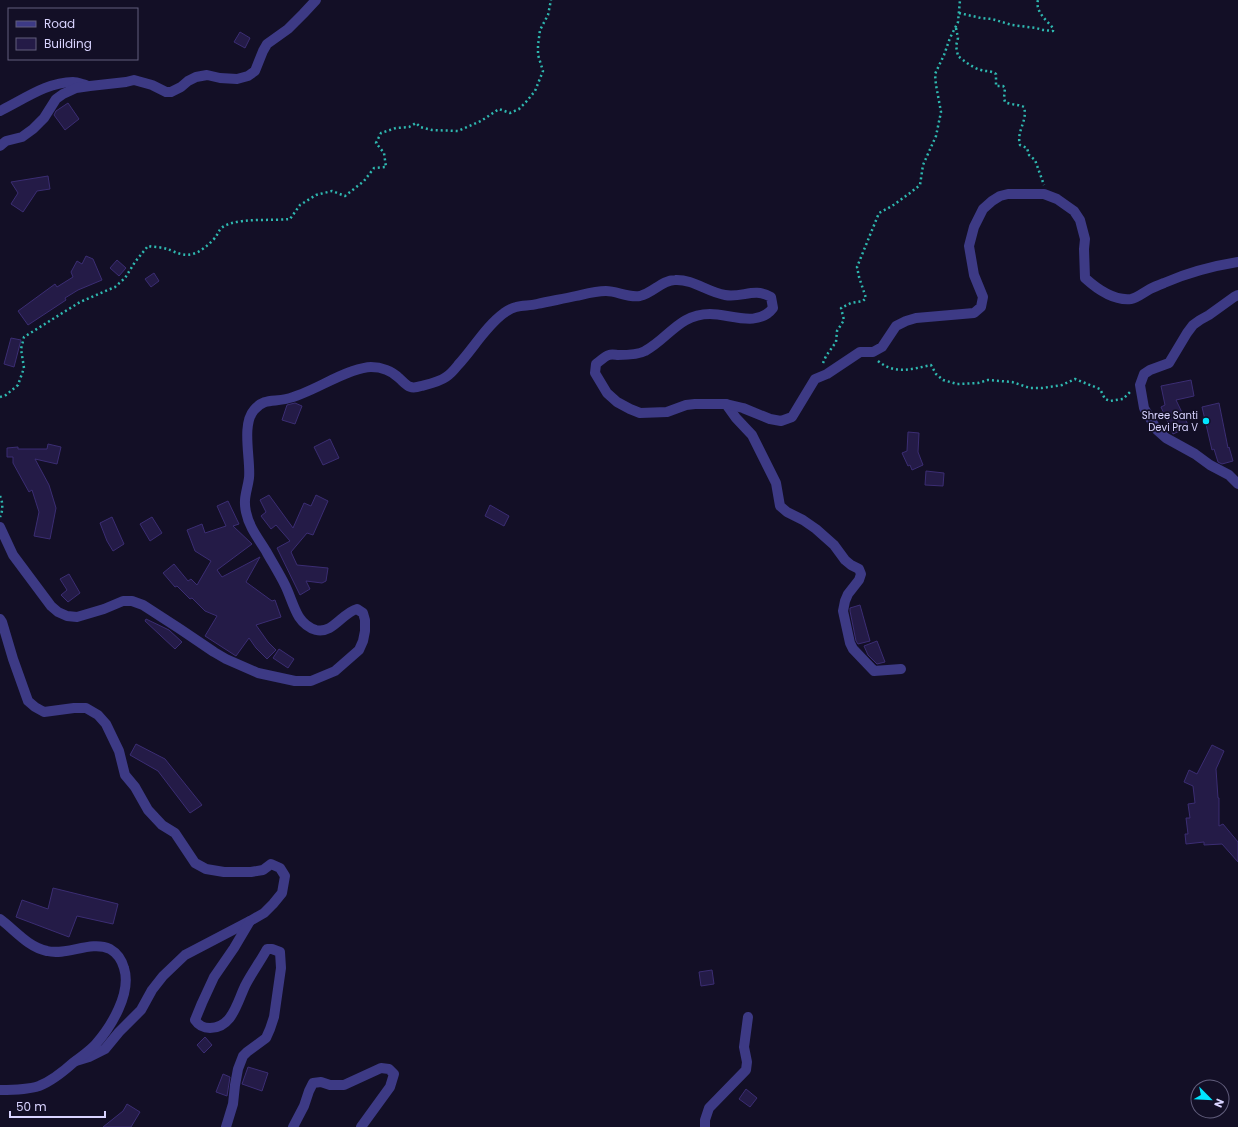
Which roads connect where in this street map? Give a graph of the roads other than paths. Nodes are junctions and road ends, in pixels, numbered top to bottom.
1 (316, 0) edge
2 (90, 86) junction
3 (0, 111) edge
4 (0, 146) edge
5 (1238, 262) edge
6 (1238, 295) edge
7 (726, 404) junction
8 (1238, 484) edge
9 (0, 527) edge
10 (0, 618) edge
11 (901, 668) dead end
12 (0, 919) edge
13 (250, 921) junction
14 (748, 1017) dead end
15 (75, 1062) junction
16 (0, 1090) edge
17 (226, 1127) edge
18 (293, 1127) edge
19 (361, 1127) edge
20 (705, 1127) edge

1 - 2 street
2 - 3 street
2 - 4 street
5 - 7 street
6 - 8 street
7 - 9 street
7 - 11 street
10 - 13 street
12 - 15 street
13 - 15 street
13 - 17 street
14 - 20 street
15 - 16 street
18 - 19 street

